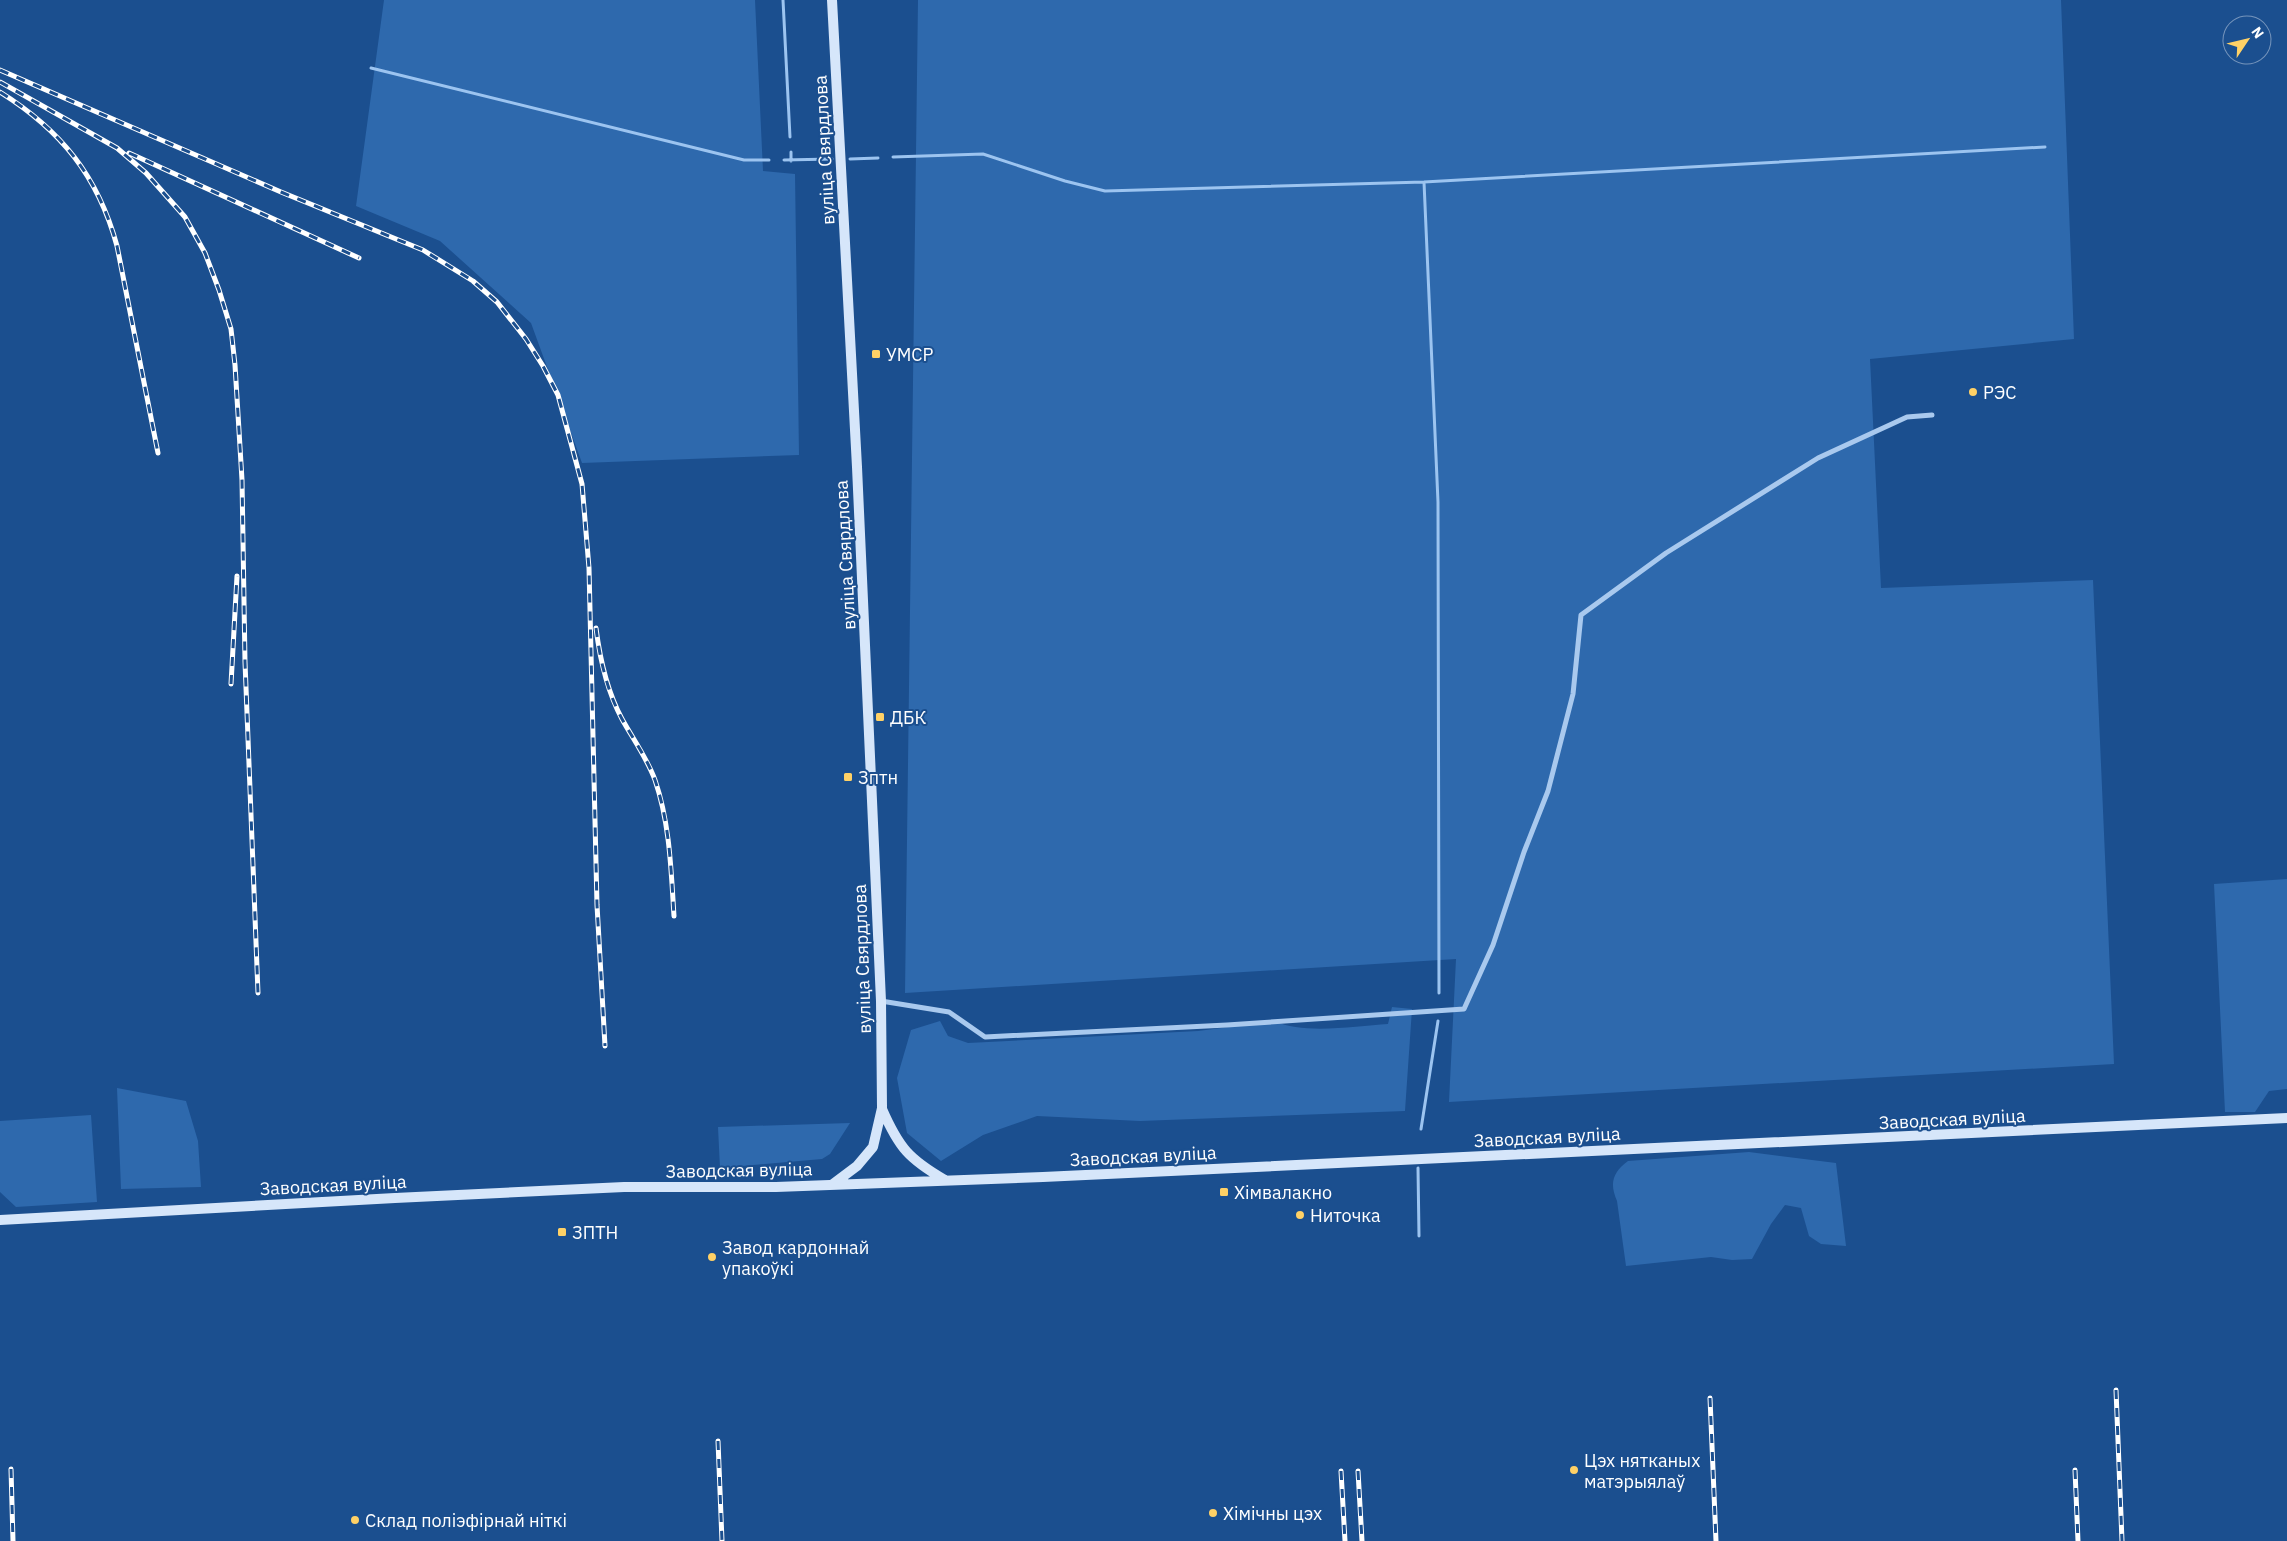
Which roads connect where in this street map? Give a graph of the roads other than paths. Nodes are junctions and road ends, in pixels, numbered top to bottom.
1 (832, 0) edge
2 (1932, 415) dead end
3 (881, 1002) junction
4 (882, 1108) junction
5 (2287, 1118) edge
6 (946, 1181) junction
7 (833, 1184) junction
8 (0, 1220) edge

1 - 3 main road, вуліца Свярдлова
2 - 3 street
3 - 4 main road, вуліца Свярдлова
4 - 6 main road
4 - 7 main road
5 - 6 main road, Заводская вуліца
6 - 7 main road, Заводская вуліца
7 - 8 main road, Заводская вуліца

